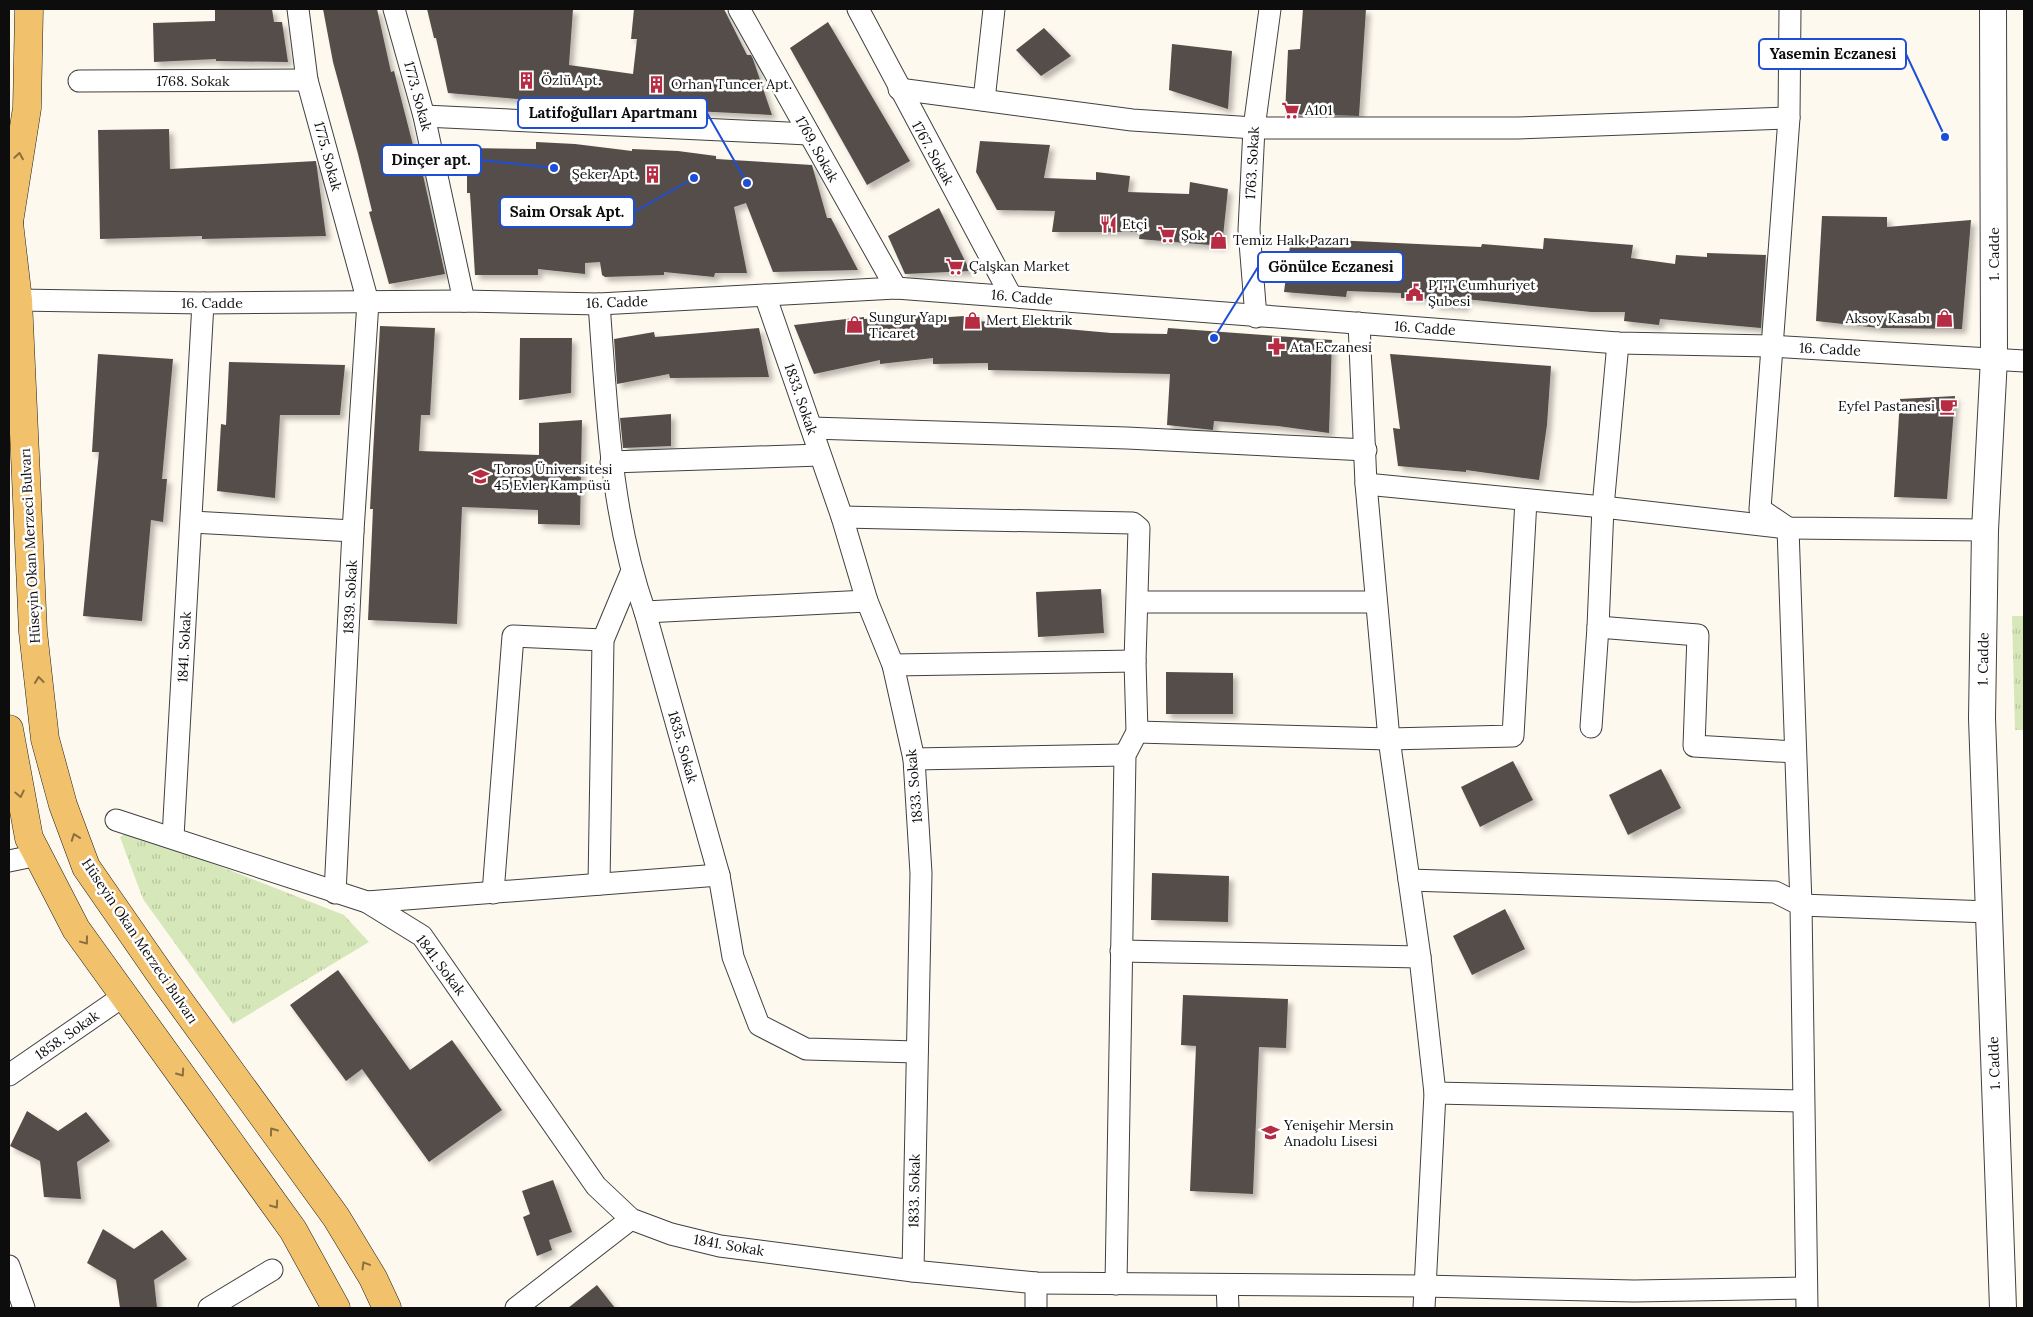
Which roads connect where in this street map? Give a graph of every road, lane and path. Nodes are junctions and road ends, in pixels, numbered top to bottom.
1 (29, 9) edge
2 (298, 9) edge
3 (394, 9) edge
4 (739, 9) edge
5 (858, 9) edge
6 (994, 9) edge
7 (1270, 9) edge
8 (1790, 9) edge
9 (1993, 9) edge
10 (307, 80) junction
11 (79, 81) dead end
12 (899, 89) junction
13 (984, 100) junction
14 (424, 116) junction
15 (1790, 118) junction
16 (1254, 128) junction
17 (808, 134) junction
18 (9, 222) edge
19 (896, 288) junction
20 (765, 295) junction
21 (1011, 296) junction
22 (18, 300) junction
23 (464, 301) junction
24 (368, 302) junction
25 (203, 303) junction
26 (599, 304) junction
27 (1256, 317) junction
28 (1359, 323) junction
29 (1618, 343) junction
30 (1771, 346) junction
31 (1994, 358) junction
32 (2024, 361) edge
33 (812, 428) junction
34 (1366, 450) junction
35 (820, 455) junction
36 (611, 462) junction
37 (1366, 484) junction
38 (1526, 500) junction
39 (1603, 507) junction
40 (842, 517) junction
41 (192, 522) junction
42 (1788, 528) junction
43 (1985, 530) junction
44 (353, 531) junction
45 (631, 573) junction
46 (867, 601) junction
47 (1138, 602) junction
48 (1376, 602) junction
49 (645, 612) junction
50 (1598, 627) junction
51 (603, 640) junction
52 (1135, 661) junction
53 (893, 665) junction
54 (1591, 727) dead end
55 (9, 729) edge
56 (1137, 732) junction
57 (1389, 739) junction
58 (1794, 752) junction
59 (1125, 755) junction
60 (914, 759) junction
61 (116, 820) dead end
62 (173, 837) junction
63 (38, 856) junction
64 (9, 861) edge
65 (718, 875) junction
66 (1409, 880) junction
67 (599, 884) junction
68 (335, 893) junction
69 (493, 893) junction
70 (367, 902) junction
71 (1801, 905) junction
72 (1989, 912) junction
73 (1121, 951) junction
74 (1420, 956) junction
75 (125, 995) junction
76 (917, 1052) junction
77 (9, 1075) edge
78 (1435, 1094) junction
79 (1802, 1102) junction
80 (631, 1220) junction
81 (9, 1266) edge
82 (272, 1270) dead end
83 (913, 1271) junction
84 (1036, 1283) junction
85 (1116, 1284) junction
86 (1227, 1285) junction
87 (1424, 1286) junction
88 (1807, 1298) edge
89 (1634, 1300) edge
90 (333, 1304) edge
91 (24, 1308) edge
92 (209, 1308) edge
93 (387, 1308) edge
94 (516, 1308) edge
95 (1036, 1308) edge
96 (1228, 1308) edge
97 (1424, 1308) edge
98 (2003, 1308) edge

18 -> 1 main road, Hüseyin Okan Merzeci Bulvarı
2 - 10 street, 1775. Sokak
3 - 14 street, 1773. Sokak
4 - 17 street, 1769. Sokak
5 - 12 street, 1767. Sokak
6 - 13 street
7 - 16 street, 1763. Sokak
8 - 15 street
9 - 31 street, 1. Cadde
10 - 11 street, 1768. Sokak
10 - 24 street, 1775. Sokak
12 - 13 street
12 - 21 street, 1767. Sokak
13 - 16 street
14 - 17 street
14 - 23 street, 1773. Sokak
15 - 16 street
15 - 30 street
16 - 27 street, 1763. Sokak
17 - 19 street, 1769. Sokak
18 - 22 main road, Hüseyin Okan Merzeci Bulvarı
19 - 20 street, 16. Cadde
19 - 21 street, 16. Cadde
20 - 26 street, 16. Cadde
20 - 33 street, 1833. Sokak
21 - 27 street, 16. Cadde
22 - 25 street, 16. Cadde
93 -> 22 main road, Hüseyin Okan Merzeci Bulvarı
23 - 24 street, 16. Cadde
23 - 26 street, 16. Cadde
24 - 25 street, 16. Cadde
24 - 44 street, 1839. Sokak
25 - 41 street, 1841. Sokak
26 - 36 street, 1835. Sokak
27 - 28 street, 16. Cadde
28 - 29 street, 16. Cadde
28 - 34 street
29 - 30 street, 16. Cadde
29 - 39 street
30 - 31 street, 16. Cadde
30 - 42 street
31 - 32 street, 16. Cadde
31 - 43 street, 1. Cadde
33 - 34 street
33 - 35 street, 1833. Sokak
34 - 37 street
35 - 36 street
35 - 40 street, 1833. Sokak
36 - 45 street, 1835. Sokak
37 - 38 street
37 - 48 street
38 - 39 street
38 - 57 street
39 - 42 street
39 - 50 street
40 - 46 street, 1833. Sokak
40 - 47 street
41 - 44 street
41 - 62 street, 1841. Sokak
42 - 43 street
42 - 58 street
43 - 72 street, 1. Cadde
44 - 68 street, 1839. Sokak
45 - 49 street, 1835. Sokak
45 - 51 street
46 - 49 street
46 - 53 street, 1833. Sokak
47 - 48 street
47 - 52 street
48 - 57 street
49 - 65 street, 1835. Sokak
50 - 54 street
50 - 58 street
51 - 67 street
51 - 69 street
52 - 53 street
52 - 56 street
53 - 60 street, 1833. Sokak
55 -> 63 main road
56 - 57 street
56 - 59 street
57 - 66 street
58 - 71 street
59 - 60 street
59 - 73 street
60 - 76 street, 1833. Sokak
61 - 62 street
62 - 68 street, 1841. Sokak
63 - 64 street
63 -> 75 main road
65 - 67 street
65 - 76 street, 1835. Sokak
66 - 71 street
66 - 74 street
67 - 69 street
68 - 70 street, 1841. Sokak
69 - 70 street
70 - 80 street, 1841. Sokak
71 - 72 street
71 - 79 street
72 - 98 street, 1. Cadde
73 - 74 street
73 - 85 street
74 - 78 street
75 - 77 street, 1858. Sokak
75 -> 90 main road
76 - 83 street, 1833. Sokak
78 - 79 street
78 - 87 street
79 - 88 street
80 - 83 street, 1841. Sokak
80 - 94 street
81 - 91 street
82 - 92 street
83 - 84 street, 1841. Sokak
84 - 85 street, 1841. Sokak
84 - 95 street
85 - 86 street, 1841. Sokak
86 - 87 street, 1841. Sokak
86 - 96 street
87 - 89 street, 1841. Sokak
87 - 97 street
88 - 89 street, 1841. Sokak

